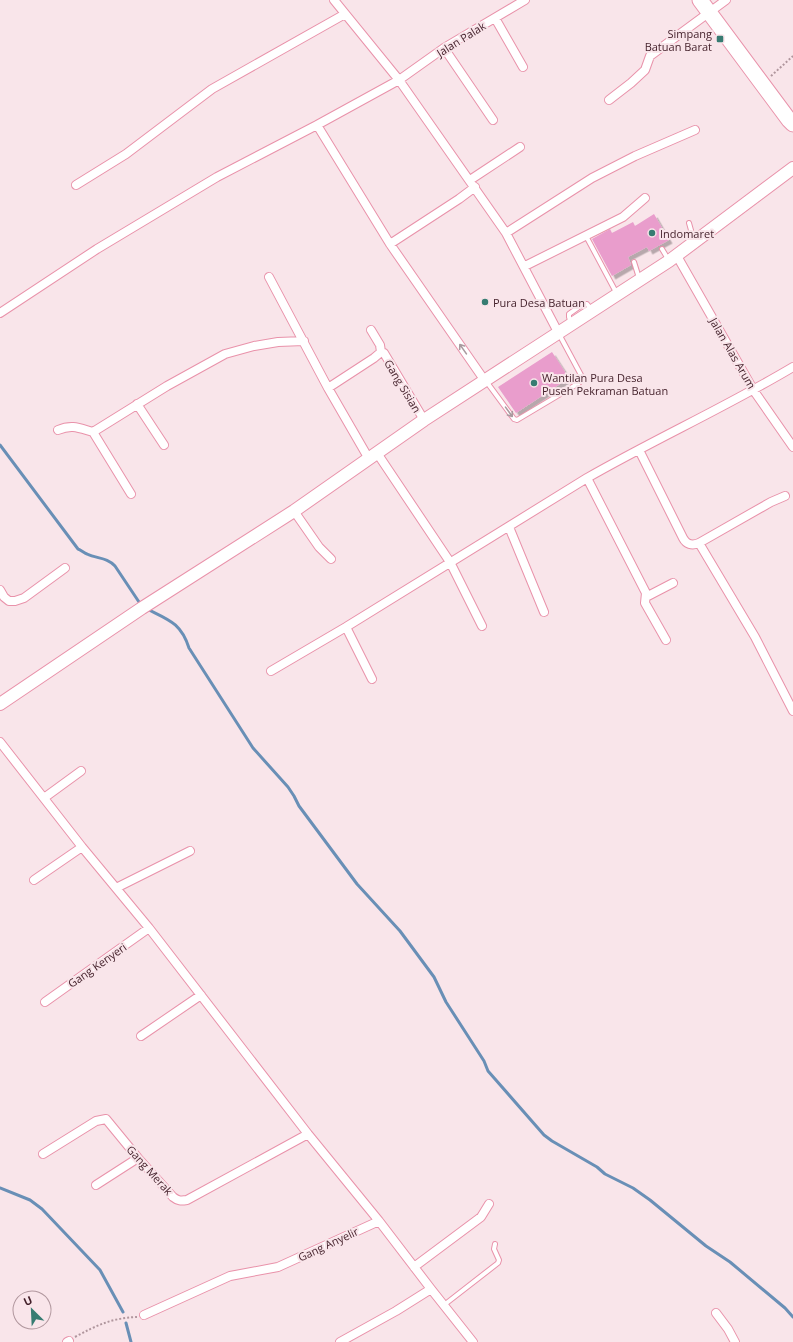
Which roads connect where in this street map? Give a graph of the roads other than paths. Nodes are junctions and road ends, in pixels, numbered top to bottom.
1 (334, 0) edge
2 (525, 0) edge
3 (700, 0) edge
4 (721, 1) edge
5 (708, 12) junction
6 (346, 14) junction
7 (495, 18) junction
8 (444, 48) junction
9 (523, 67) dead end
10 (399, 80) junction
11 (609, 100) dead end
12 (493, 120) dead end
13 (793, 124) edge
14 (317, 125) junction
15 (695, 130) dead end
16 (520, 147) dead end
17 (793, 168) edge
18 (472, 184) junction
19 (76, 185) dead end
20 (645, 198) dead end
21 (689, 223) dead end
22 (506, 233) junction
23 (586, 236) junction
24 (694, 243) junction
25 (390, 244) junction
26 (662, 249) dead end
27 (673, 259) junction
28 (634, 262) dead end
29 (525, 266) junction
30 (269, 277) dead end
31 (640, 280) junction
32 (618, 295) junction
33 (0, 313) edge
34 (371, 330) dead end
35 (559, 334) junction
36 (304, 341) junction
37 (381, 352) junction
38 (793, 368) edge
39 (485, 381) junction
40 (328, 388) junction
41 (754, 390) junction
42 (137, 404) junction
43 (424, 420) junction
44 (58, 430) dead end
45 (93, 432) junction
46 (164, 445) dead end
47 (793, 447) edge
48 (638, 450) junction
49 (373, 456) junction
50 (587, 478) junction
51 (130, 494) dead end
52 (785, 496) dead end
53 (294, 511) junction
54 (509, 527) junction
55 (698, 543) junction
56 (331, 559) dead end
57 (450, 562) junction
58 (65, 568) dead end
59 (673, 583) dead end
60 (0, 590) edge
61 (646, 597) junction
62 (544, 612) dead end
63 (482, 626) dead end
64 (346, 627) junction
65 (666, 640) dead end
66 (271, 671) dead end
67 (372, 679) dead end
68 (790, 697) edge
69 (0, 704) edge
70 (793, 711) edge
71 (0, 742) edge
72 (81, 771) dead end
73 (44, 798) junction
74 (82, 846) junction
75 (190, 851) dead end
76 (34, 880) dead end
77 (116, 888) junction
78 (149, 928) junction
79 (201, 995) junction
80 (45, 1002) dead end
81 (141, 1036) dead end
82 (308, 1134) junction
83 (44, 1154) dead end
84 (138, 1158) junction
85 (96, 1185) dead end
86 (488, 1204) dead end
87 (379, 1221) junction
88 (495, 1244) dead end
89 (414, 1267) junction
90 (430, 1289) junction
91 (444, 1305) junction
92 (716, 1313) dead end
93 (144, 1315) road end
94 (340, 1342) edge
95 (473, 1342) edge
96 (735, 1342) edge

1 - 6 street
2 - 7 street, Jalan Palak
3 - 5 highway
4 - 5 street
5 - 11 street
5 - 13 highway
6 - 10 street
6 - 19 street
7 - 8 street, Jalan Palak
7 - 9 street
8 - 10 street, Jalan Palak
8 - 12 street
10 - 14 street, Jalan Palak
10 - 18 street
14 - 25 street
14 - 33 street, Jalan Palak
15 - 22 street
16 - 18 street
17 - 24 main road
18 - 22 street
18 - 25 street
20 - 23 street
21 - 24 lane
22 - 29 street
23 - 29 street
23 - 32 lane
24 - 27 main road
39 -> 25 street
26 - 27 lane
27 - 31 main road
27 - 41 street, Jalan Alas Arum
28 - 31 lane
29 - 35 street
30 - 36 street
31 - 32 main road
32 - 35 main road
34 - 37 street, Gang Sisian
35 - 39 main road
39 -> 35 lane
36 - 40 street
36 - 42 street
37 - 40 street
37 - 43 street, Gang Sisian
38 - 41 street
39 - 43 main road
40 - 49 street
41 - 47 street, Jalan Alas Arum
41 - 48 street
42 - 45 street
42 - 46 street
43 - 49 main road
44 - 45 street
45 - 51 street
48 - 50 street
48 - 55 street
49 - 53 main road
49 - 57 street
50 - 54 street
50 - 61 street
52 - 55 street
53 - 56 street
53 - 69 main road
54 - 57 street
54 - 62 street
55 - 68 street
57 - 63 street
57 - 64 street
58 - 60 street
59 - 61 street
61 - 65 street
64 - 66 street
64 - 67 street
68 - 70 street
71 - 73 street
72 - 73 street
73 - 74 street
74 - 76 street
74 - 77 street
75 - 77 street
77 - 78 street
78 - 79 street
78 - 80 street, Gang Kenyeri
79 - 81 street
79 - 82 street
82 - 84 street, Gang Merak
82 - 87 street
83 - 84 street, Gang Merak
84 - 85 street
86 - 89 street
87 - 89 street
87 - 93 street, Gang Anyelir
88 - 91 lane
89 - 90 street
90 - 91 street
90 - 94 street
91 - 95 street
92 - 96 street

